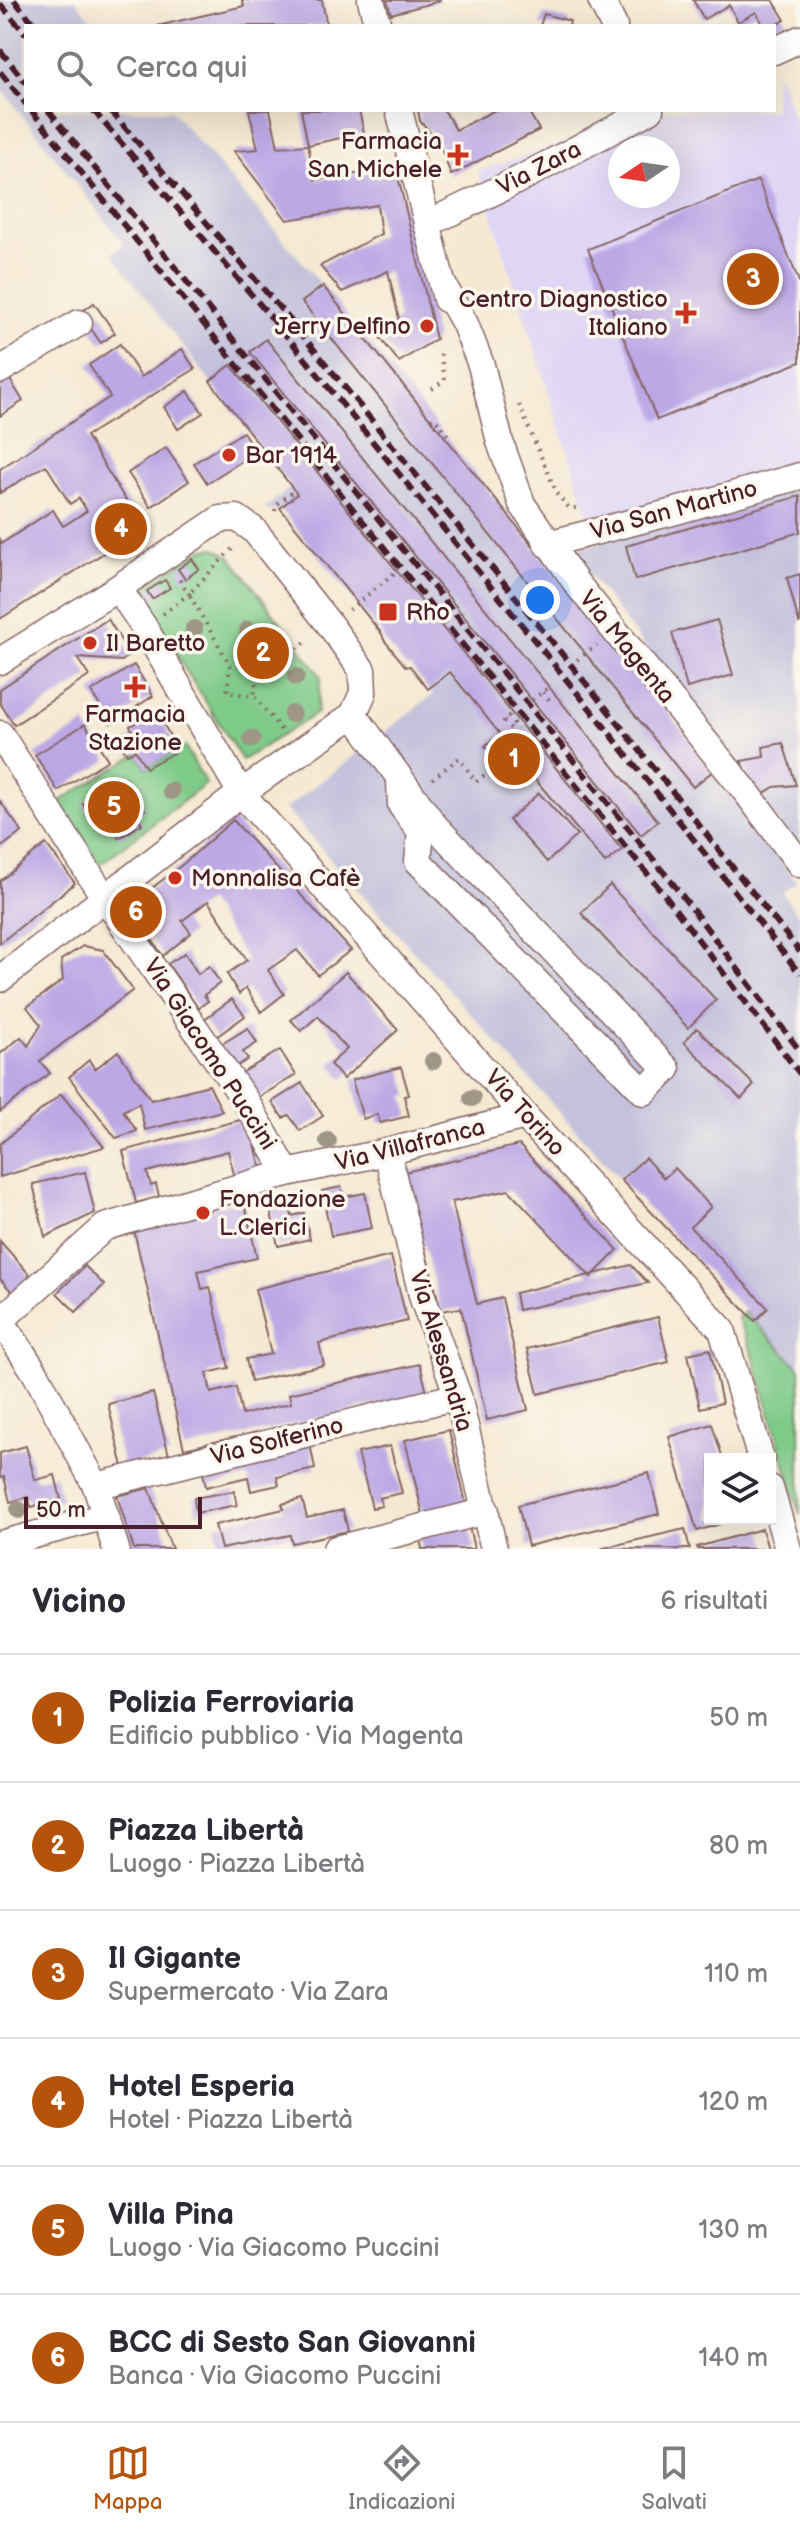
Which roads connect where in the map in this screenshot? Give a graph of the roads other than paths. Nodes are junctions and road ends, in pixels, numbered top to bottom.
1 (371, 0) edge
2 (601, 0) edge
3 (377, 24) edge
4 (613, 24) edge
5 (800, 39) edge
6 (776, 50) edge
7 (399, 112) edge
8 (646, 112) edge
9 (427, 224) junction
10 (79, 323) dead end
11 (0, 370) edge
12 (800, 476) edge
13 (547, 544) junction
14 (118, 588) junction
15 (0, 661) edge
16 (363, 693) junction
17 (359, 722) junction
18 (0, 734) edge
19 (406, 788) junction
20 (241, 793) junction
21 (800, 864) edge
22 (104, 897) junction
23 (0, 979) edge
24 (525, 1116) junction
25 (387, 1152) junction
26 (287, 1173) junction
27 (1, 1320) edge
28 (458, 1396) junction
29 (759, 1453) edge
30 (96, 1486) junction
31 (776, 1508) edge
32 (486, 1511) junction
33 (106, 1516) junction
34 (0, 1544) edge
35 (116, 1549) edge
36 (336, 1549) edge
37 (494, 1549) edge
38 (788, 1549) edge

1 - 3 street
2 - 4 street
5 - 6 street
7 - 9 street, Via Magenta
8 - 9 street, Via Zara
9 - 13 street, Via Magenta
10 - 11 street
12 - 13 street, Via San Martino
13 - 21 street, Via Magenta
14 - 15 street
14 - 16 street
14 - 20 street, Via Torino
16 - 17 street
16 - 20 street
17 - 19 street
17 - 20 street
18 - 22 street, Via Giacomo Puccini
19 - 19 street
20 - 22 street
20 - 24 street, Via Torino
22 - 23 street
22 - 26 street, Via Giacomo Puccini
24 - 25 street, Via Villafranca
24 - 29 street, Via Torino
25 - 26 street, Via Villafranca
25 - 28 street, Via Alessandria
26 - 27 street, Via Villafranca
27 - 30 street
28 - 30 street, Via Solferino
28 - 32 street, Via Alessandria
30 - 33 street
31 - 38 street
32 - 36 street
32 - 37 street, Via Alessandria
33 - 34 street
33 - 35 street

